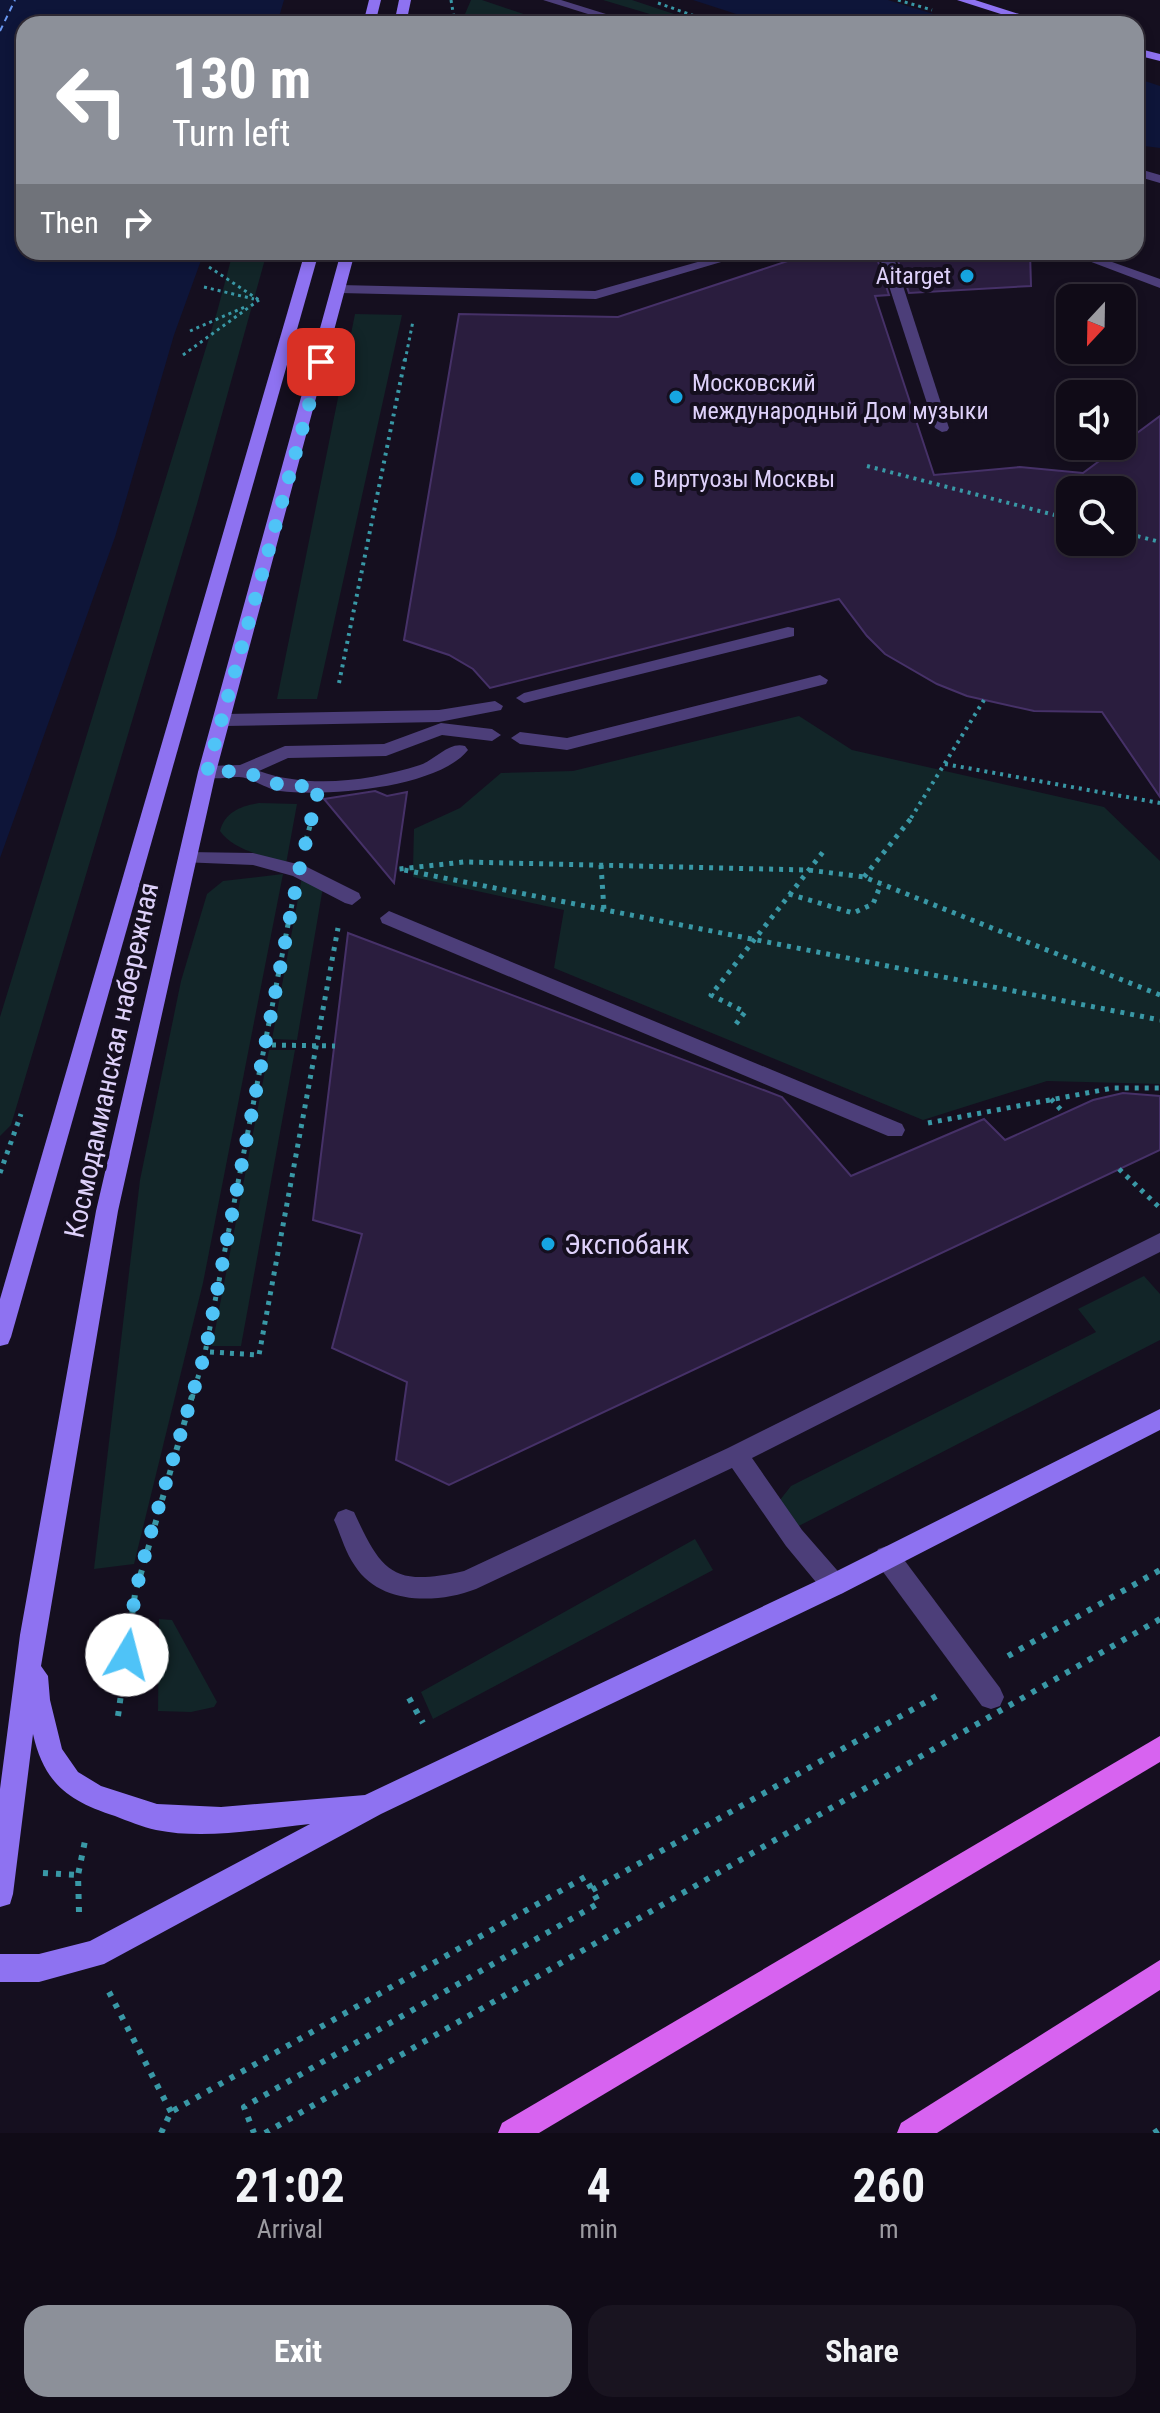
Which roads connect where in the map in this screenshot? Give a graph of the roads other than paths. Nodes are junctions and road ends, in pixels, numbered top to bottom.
1 (549, 0) edge
2 (963, 0) edge
3 (604, 16) edge
4 (1017, 16) edge
5 (310, 260) edge
6 (346, 260) edge
7 (720, 260) edge
8 (888, 260) edge
9 (1110, 260) edge
10 (1160, 284) edge
11 (340, 289) junction
12 (942, 428) dead end
13 (788, 632) dead end
14 (820, 680) dead end
15 (524, 698) dead end
16 (495, 706) dead end
17 (224, 720) junction
18 (440, 723) junction
19 (492, 735) dead end
20 (520, 738) dead end
21 (459, 750) dead end
22 (243, 771) junction
23 (207, 772) junction
24 (187, 858) junction
25 (348, 896) road end
26 (389, 918) dead end
27 (895, 1130) road end
28 (1160, 1242) edge
29 (0, 1337) edge
30 (1160, 1419) edge
31 (736, 1455) junction
32 (346, 1520) dead end
33 (887, 1557) junction
34 (834, 1585) junction
35 (32, 1635) junction
36 (991, 1697) dead end
37 (1160, 1748) edge
38 (372, 1805) junction
39 (0, 1894) edge
40 (0, 1968) edge
41 (1160, 1974) edge
42 (512, 2133) edge
43 (911, 2133) edge

1 - 3 lane
2 - 4 main road
5 - 29 main road, Космодамианская набережная
6 - 11 main road, Космодамианская набережная
7 - 11 lane
8 - 12 lane
9 - 10 lane
11 - 17 main road, Космодамианская набережная
13 - 15 lane
14 - 20 lane
16 - 18 lane
17 - 18 lane
17 - 23 main road, Космодамианская набережная
18 - 19 lane
18 - 22 lane
21 - 22 lane
22 - 23 lane
23 - 24 main road, Космодамианская набережная
24 - 25 lane
24 - 35 main road, Космодамианская набережная
26 - 27 lane
28 - 31 lane
30 - 33 main road
31 - 32 lane
31 - 34 lane
33 - 34 main road
33 - 36 lane
34 - 38 main road
35 - 38 main road
35 - 39 main road, Космодамианская набережная
37 - 42 main road
38 - 40 main road
41 - 43 main road

